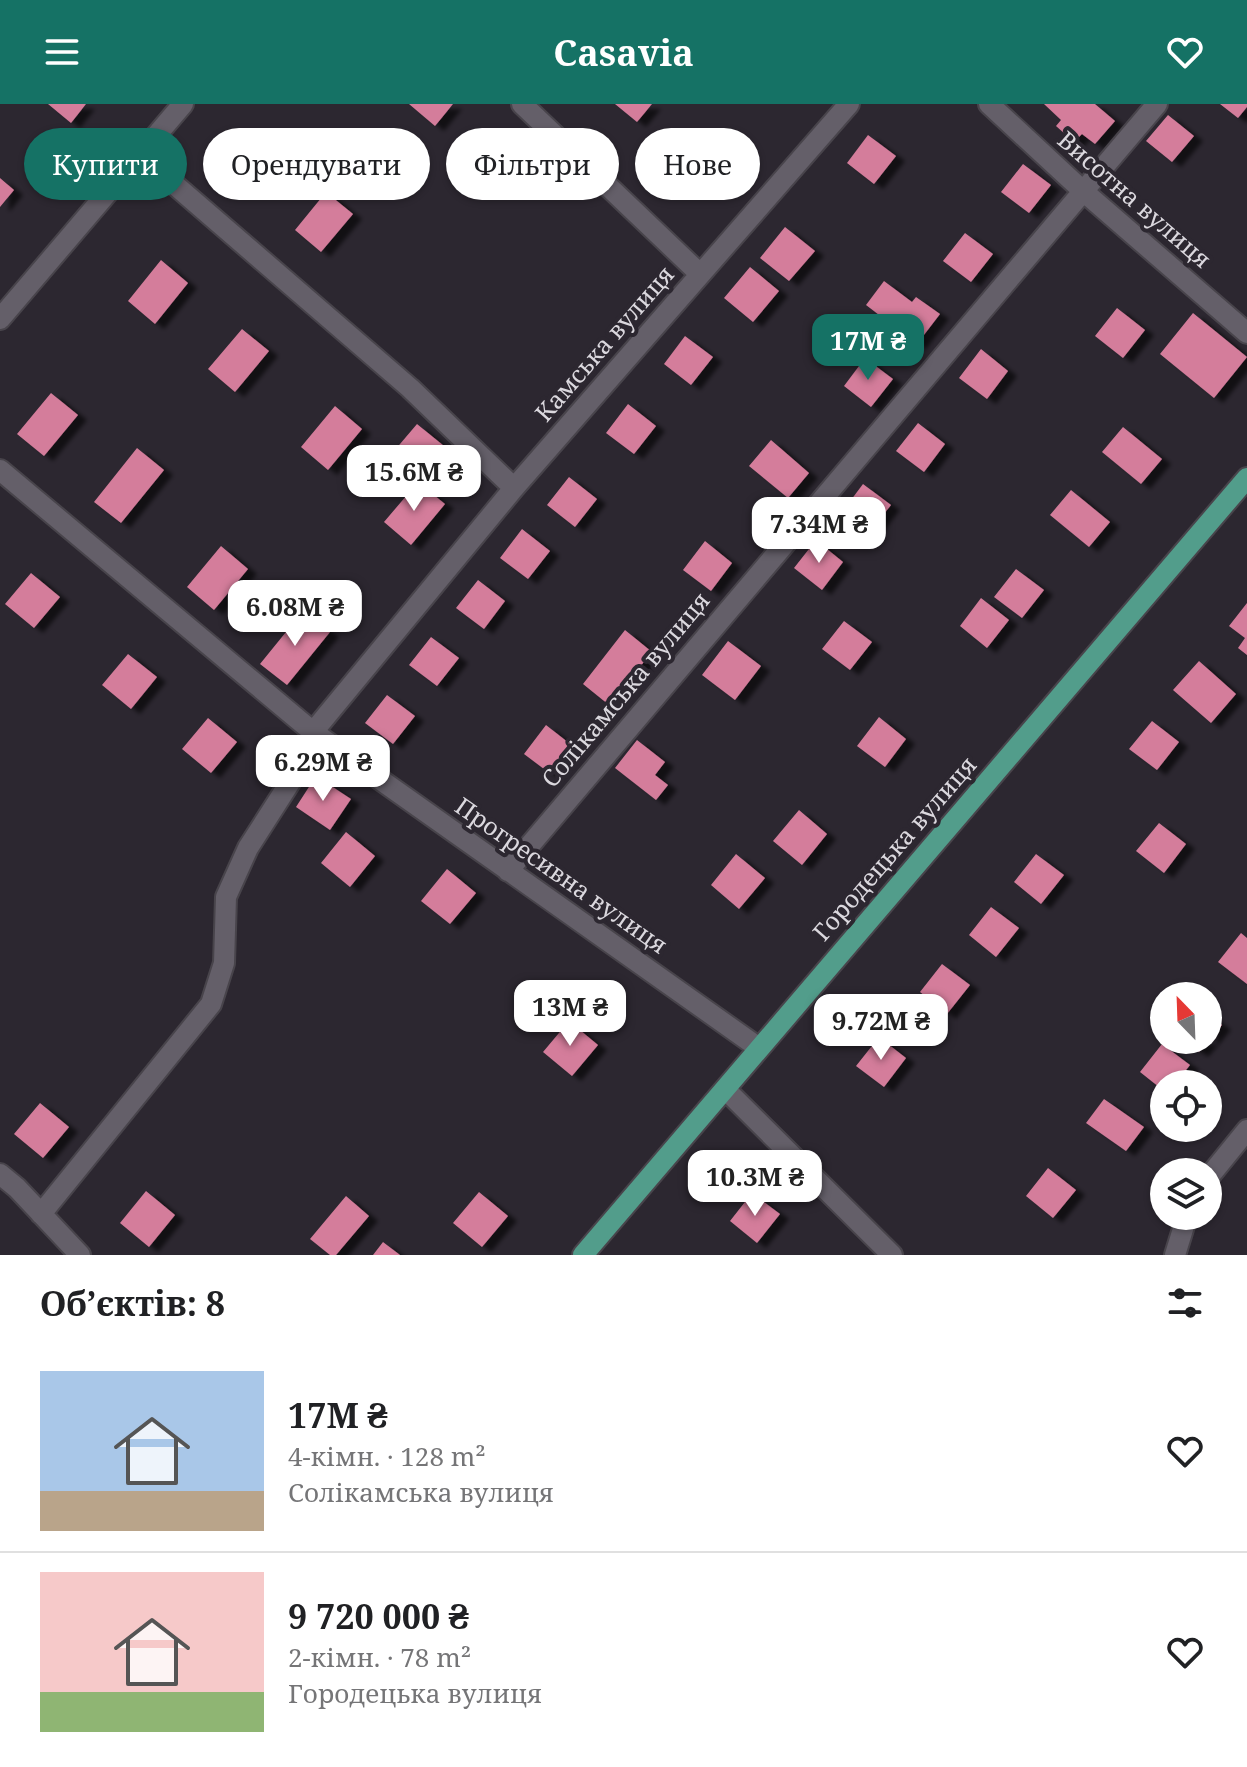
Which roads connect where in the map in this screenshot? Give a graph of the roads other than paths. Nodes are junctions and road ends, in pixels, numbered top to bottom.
1 (183, 104) edge
2 (522, 104) edge
3 (849, 104) edge
4 (989, 104) edge
5 (1157, 104) edge
6 (161, 128) edge
7 (1083, 191) junction
8 (187, 195) edge
9 (99, 200) edge
10 (700, 274) junction
11 (0, 319) edge
12 (1247, 333) edge
13 (0, 470) edge
14 (1247, 478) edge
15 (514, 488) junction
16 (316, 735) junction
17 (508, 871) junction
18 (759, 1048) junction
19 (726, 1090) junction
20 (1247, 1130) edge
21 (1222, 1161) edge
22 (0, 1174) edge
23 (41, 1214) junction
24 (1183, 1230) edge
25 (80, 1255) edge
26 (583, 1255) edge
27 (892, 1255) edge
28 (1175, 1255) edge

1 - 6 street
2 - 10 street
3 - 10 street, Камська вулиця
4 - 7 street, Висотна вулиця
5 - 7 street, Солікамська вулиця
7 - 12 street, Висотна вулиця
7 - 17 street, Солікамська вулиця
8 - 15 street
9 - 11 street
10 - 15 street, Камська вулиця
13 - 16 street, Прогресивна вулиця
14 - 18 main road, Городецька вулиця
15 - 16 street, Камська вулиця
16 - 17 street, Прогресивна вулиця
16 - 23 street, Камська вулиця
17 - 18 street, Прогресивна вулиця
18 - 19 main road, Городецька вулиця
19 - 26 main road, Городецька вулиця
19 - 27 street
20 - 21 street
22 - 23 street
23 - 25 street
24 - 28 street

